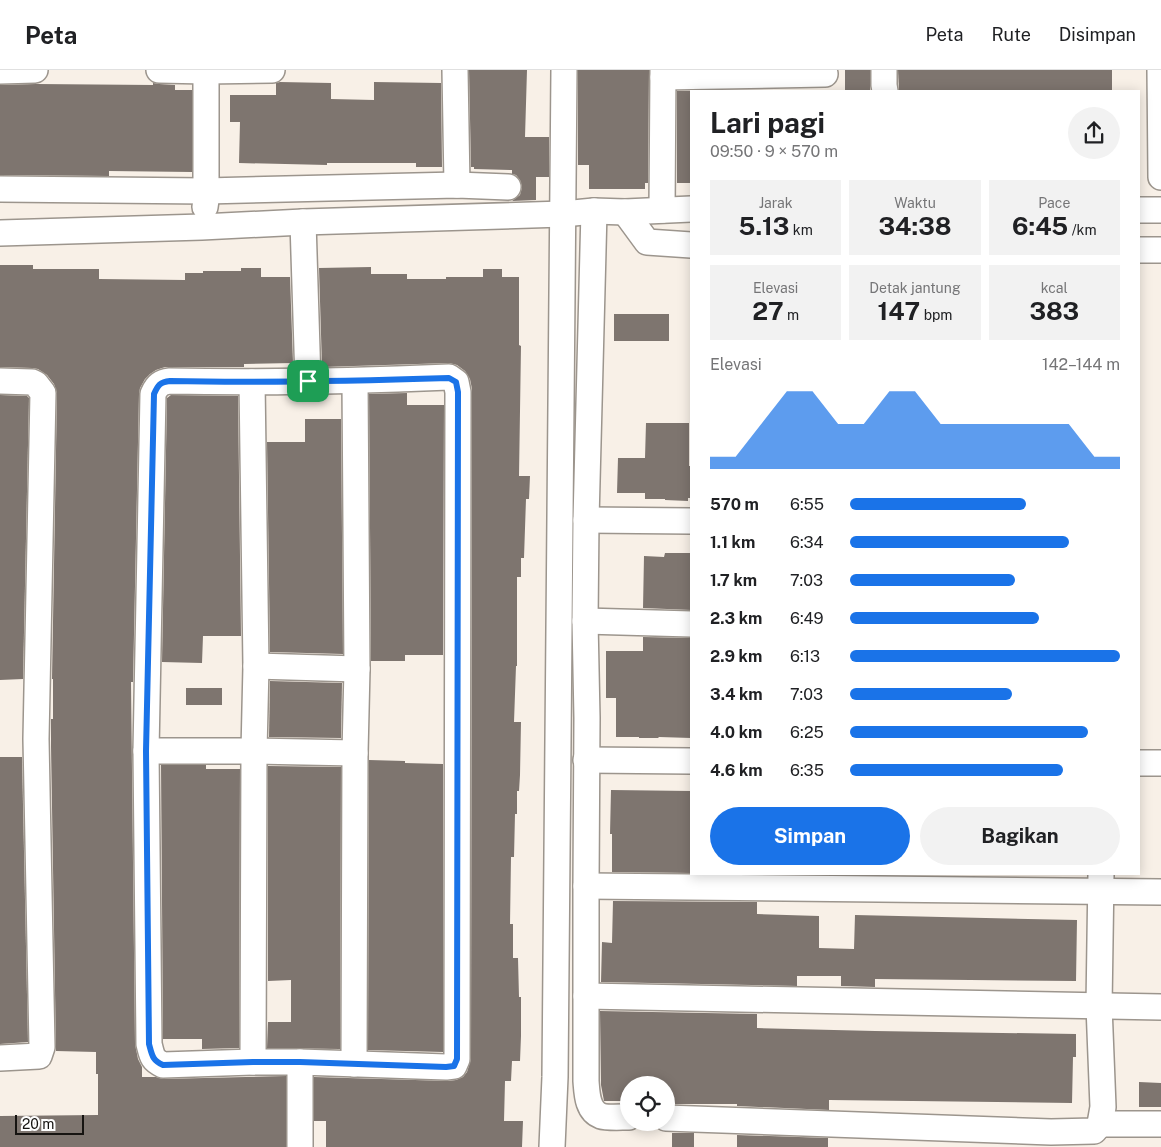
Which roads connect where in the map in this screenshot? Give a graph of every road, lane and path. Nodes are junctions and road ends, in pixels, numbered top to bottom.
1 (35, 70) edge
2 (159, 70) edge
3 (206, 70) edge
4 (272, 70) edge
5 (455, 70) edge
6 (564, 70) edge
7 (884, 70) edge
8 (1160, 70) edge
9 (0, 71) edge
10 (663, 73) edge
11 (825, 79) edge
12 (885, 90) edge
13 (1140, 115) edge
14 (1161, 116) edge
15 (1161, 178) edge
16 (457, 185) junction
17 (508, 187) dead end
18 (0, 189) edge
19 (206, 191) junction
20 (690, 209) edge
21 (662, 210) junction
22 (1140, 210) edge
23 (1161, 210) edge
24 (594, 211) junction
25 (624, 212) junction
26 (563, 214) junction
27 (303, 222) junction
28 (202, 227) junction
29 (0, 233) edge
30 (690, 245) edge
31 (1140, 250) edge
32 (1161, 250) edge
33 (0, 381) edge
34 (308, 381) junction
35 (355, 381) junction
36 (252, 382) junction
37 (586, 520) junction
38 (690, 521) edge
39 (585, 621) junction
40 (690, 624) edge
41 (256, 666) junction
42 (357, 669) junction
43 (146, 751) junction
44 (254, 751) junction
45 (355, 754) junction
46 (586, 760) junction
47 (690, 761) edge
48 (1140, 763) edge
49 (1161, 763) edge
50 (1101, 883) edge
51 (586, 886) junction
52 (1161, 892) edge
53 (586, 996) junction
54 (1098, 1006) junction
55 (1161, 1006) edge
56 (0, 1058) edge
57 (253, 1062) junction
58 (300, 1062) junction
59 (354, 1064) junction
60 (620, 1117) edge
61 (675, 1118) edge
62 (1100, 1124) junction
63 (1161, 1124) edge
64 (300, 1147) edge
65 (552, 1147) edge

1 - 9 street
2 - 3 street
3 - 4 street
3 - 19 street
5 - 16 street
6 - 26 street
7 - 12 street
8 - 14 street
10 - 11 street
10 - 21 street
13 - 14 street
14 - 15 street
16 - 17 street
16 - 19 street
18 - 19 street
19 - 28 street
20 - 21 street
21 - 25 street
22 - 23 street
24 - 25 street
24 - 26 street
24 - 37 street
25 - 30 street
26 - 27 street
26 - 65 street
27 - 28 street
27 - 34 street
28 - 29 street
31 - 32 street
33 - 56 street
34 - 35 street
34 - 36 street
35 - 42 street
35 - 59 street
36 - 41 street
36 - 43 street
37 - 38 street
37 - 39 street
39 - 40 street
39 - 46 street
41 - 42 street
41 - 44 street
42 - 45 street
43 - 44 street
43 - 57 street
44 - 45 street
44 - 57 street
45 - 59 street
46 - 47 street
46 - 51 street
48 - 49 street
50 - 51 street
50 - 52 street
50 - 54 street
51 - 53 street
53 - 54 street
53 - 60 street
54 - 55 street
54 - 62 street
57 - 58 street
58 - 59 street
58 - 64 street
61 - 62 street
62 - 63 street

